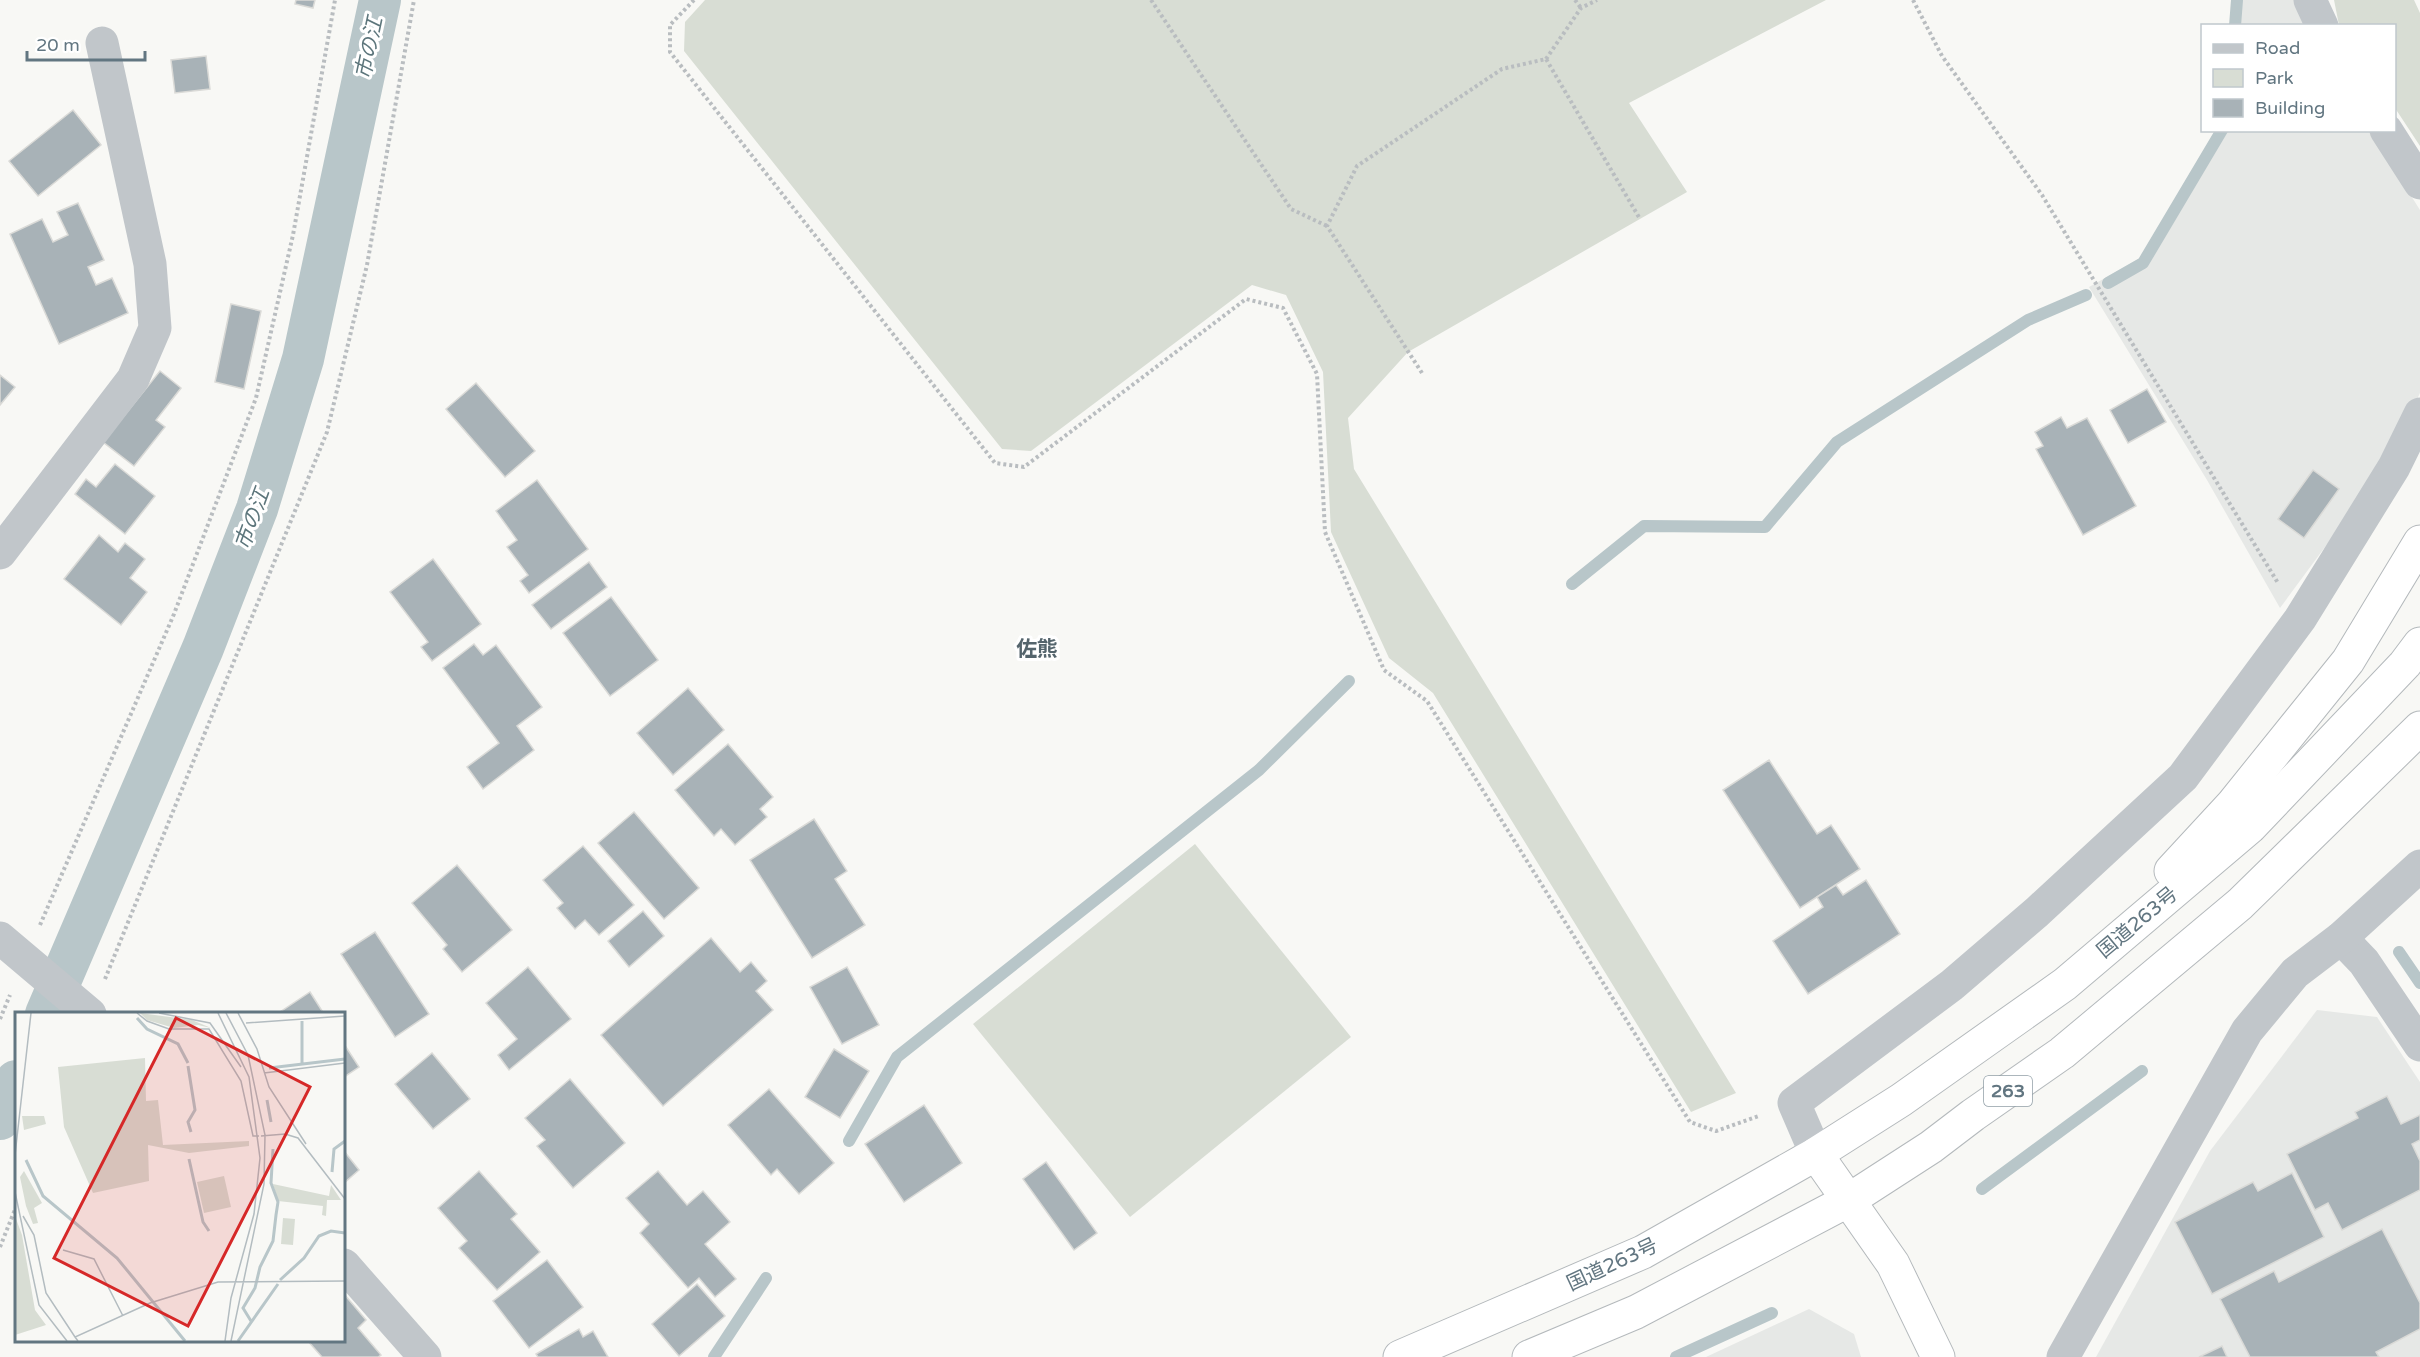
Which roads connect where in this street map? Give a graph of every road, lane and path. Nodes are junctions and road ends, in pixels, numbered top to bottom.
1 (335, 0) edge
2 (414, 0) edge
3 (694, 0) edge
4 (1150, 0) edge
5 (1575, 0) edge
6 (1597, 0) edge
7 (1913, 0) edge
8 (2310, 0) edge
9 (1581, 8) junction
10 (2321, 24) edge
11 (102, 43) dead end
12 (1546, 59) junction
13 (2387, 132) edge
14 (2420, 183) edge
15 (1640, 219) dead end
16 (1327, 226) junction
17 (1422, 373) dead end
18 (2420, 414) edge
19 (2420, 542) edge
20 (0, 553) edge
21 (2300, 619) junction
22 (2420, 644) edge
23 (2420, 728) edge
24 (2420, 866) edge
25 (0, 938) edge
26 (2340, 938) junction
27 (26, 959) junction
28 (105, 981) dead end
29 (2065, 984) junction
30 (88, 1012) edge
31 (0, 1020) edge
32 (2420, 1045) edge
33 (1794, 1103) junction
34 (1816, 1154) junction
35 (1849, 1200) junction
36 (15, 1209) edge
37 (0, 1246) edge
38 (345, 1266) edge
39 (1938, 1356) edge
40 (424, 1357) edge
41 (1400, 1357) edge
42 (1529, 1357) edge
43 (2063, 1357) edge

1 - 27 path
2 - 28 path
3 - 33 path
4 - 16 path
5 - 9 path
6 - 9 path
7 - 21 path
8 - 10 street
9 - 12 path
11 - 20 street
12 - 15 path
12 - 16 path
13 - 14 street
16 - 17 path
18 - 21 street
19 - 29 highway
21 - 33 street
22 - 29 highway, 国道263号 / 263
23 - 35 highway, 263
24 - 26 street
25 - 27 street
26 - 32 street
26 - 43 street
27 - 30 street
27 - 31 path
29 - 34 highway, 国道263号 / 263
33 - 34 street
34 - 35 highway
34 - 41 highway, 国道263号 / 263
35 - 39 highway
35 - 42 highway, 263
36 - 37 path
38 - 40 street

